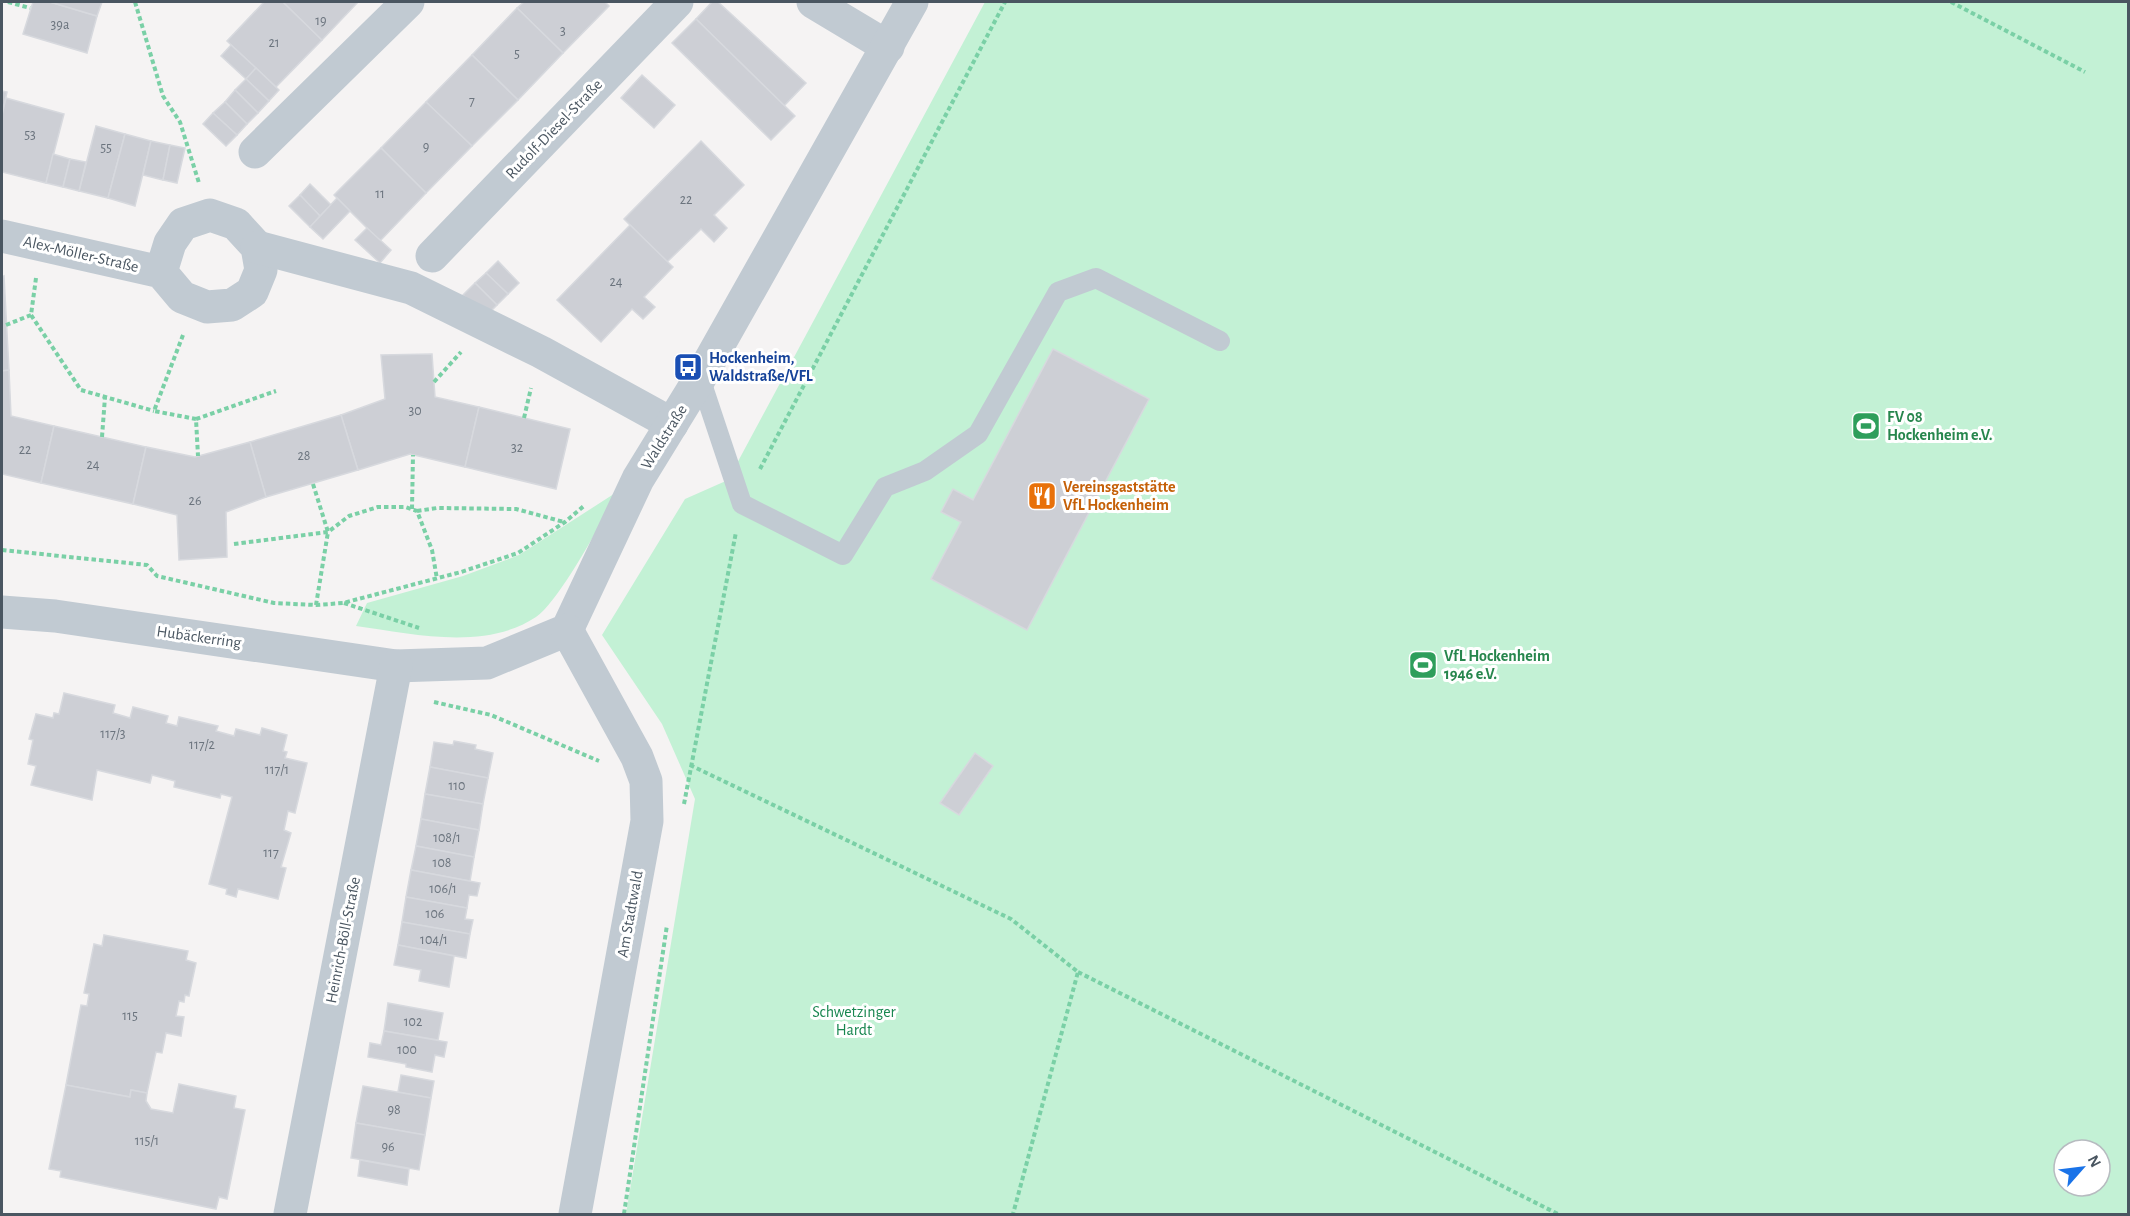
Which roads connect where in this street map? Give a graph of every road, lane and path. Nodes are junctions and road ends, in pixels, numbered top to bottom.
1 (8, 2) edge
2 (135, 2) edge
3 (408, 2) edge
4 (677, 2) edge
5 (813, 2) edge
6 (912, 2) edge
7 (1005, 2) edge
8 (1951, 2) edge
9 (30, 8) dead end
10 (888, 47) junction
11 (2085, 72) dead end
12 (255, 152) dead end
13 (210, 215) junction
14 (2, 236) edge
15 (40, 244) junction
16 (257, 247) junction
17 (432, 256) dead end
18 (161, 272) junction
19 (195, 302) junction
20 (31, 315) junction
21 (6, 325) dead end
22 (1220, 341) dead end
23 (700, 378) junction
24 (276, 392) dead end
25 (105, 397) junction
26 (154, 411) junction
27 (196, 419) junction
28 (672, 424) junction
29 (102, 437) dead end
30 (413, 455) dead end
31 (198, 456) dead end
32 (313, 484) dead end
33 (587, 503) dead end
34 (742, 504) junction
35 (415, 510) junction
36 (565, 522) junction
37 (328, 532) junction
38 (234, 544) dead end
39 (2, 550) edge
40 (437, 579) junction
41 (343, 603) junction
42 (316, 605) junction
43 (2, 612) edge
44 (430, 627) dead end
45 (567, 630) junction
46 (396, 666) junction
47 (690, 765) junction
48 (683, 811) dead end
49 (668, 916) dead end
50 (1078, 972) junction
51 (290, 1215) edge
52 (575, 1215) edge
53 (624, 1215) edge
54 (1013, 1215) edge
55 (1558, 1215) edge

1 - 9 path
2 - 13 path
3 - 12 street
4 - 17 street, Rudolf-Diesel-Straße
5 - 10 street
6 - 10 street, Waldstraße
7 - 34 path
8 - 11 path
10 - 23 street, Waldstraße
13 - 16 street
13 - 18 street, Alex-Möller-Straße
14 - 15 street, Alex-Möller-Straße
15 - 18 street, Alex-Möller-Straße
15 - 20 path
16 - 19 street, Alex-Möller-Straße
16 - 28 street
18 - 19 street, Alex-Möller-Straße
19 - 26 path
20 - 21 path
20 - 25 path
22 - 34 lane
23 - 28 street, Waldstraße
23 - 34 lane
24 - 27 path
25 - 26 path
25 - 29 path
26 - 27 path
27 - 31 path
28 - 45 street, Waldstraße
30 - 35 path
32 - 37 path
33 - 36 path
34 - 47 path
35 - 36 path
35 - 37 path
35 - 40 path
36 - 40 path
37 - 38 path
37 - 42 path
39 - 42 path
40 - 41 path
41 - 42 path
41 - 44 path
43 - 46 street, Hubäckerring
45 - 46 street
45 - 52 street, Am Stadtwald
46 - 51 street, Heinrich-Böll-Straße
47 - 48 path
47 - 50 path
49 - 53 path
50 - 54 path
50 - 55 path

